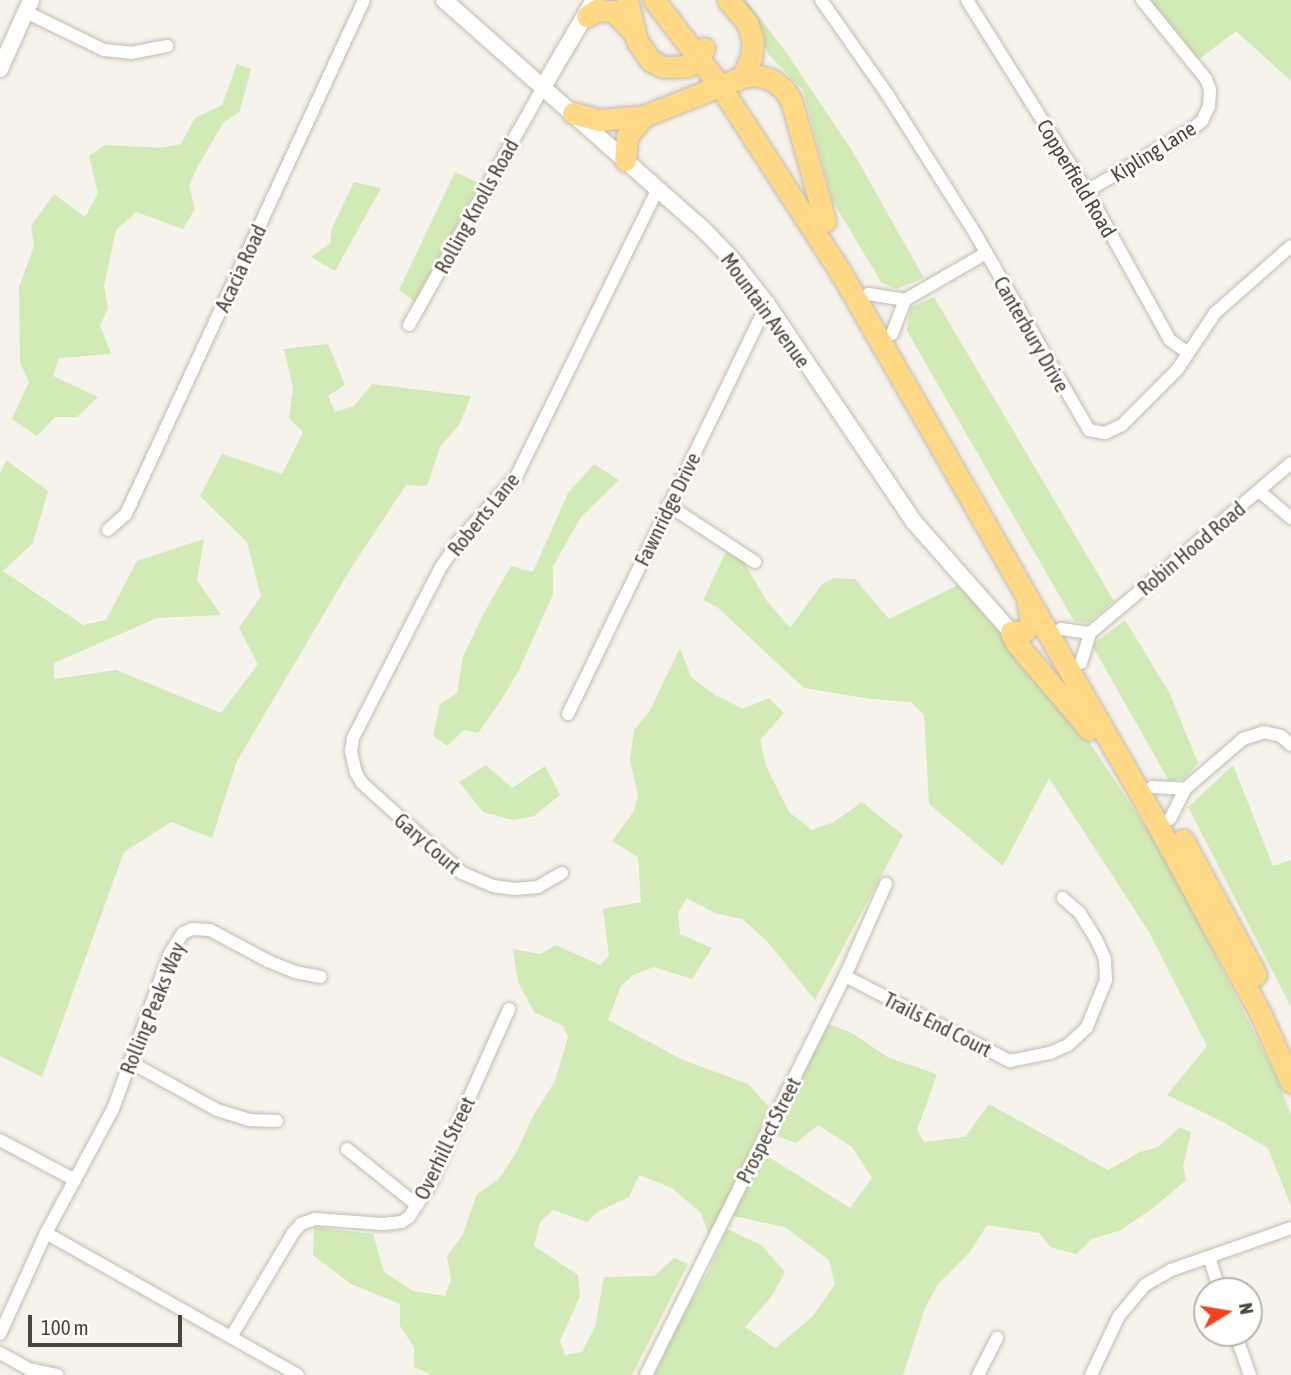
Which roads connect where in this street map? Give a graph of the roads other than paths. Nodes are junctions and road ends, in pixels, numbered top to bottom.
1 (364, 0) edge
2 (444, 0) edge
3 (627, 0) edge
4 (654, 0) edge
5 (672, 0) edge
6 (728, 0) edge
7 (821, 0) edge
8 (967, 0) edge
9 (1142, 0) edge
10 (28, 6) edge
11 (591, 8) edge
12 (635, 35) junction
13 (167, 46) dead end
14 (700, 49) junction
15 (0, 69) edge
16 (732, 81) junction
17 (543, 88) junction
18 (573, 113) junction
19 (644, 116) junction
20 (625, 160) junction
21 (658, 189) junction
22 (1087, 191) junction
23 (825, 221) junction
24 (1291, 246) edge
25 (986, 253) junction
26 (868, 294) junction
27 (905, 300) junction
28 (767, 304) junction
29 (409, 325) dead end
30 (892, 334) junction
31 (1188, 352) junction
32 (1291, 463) edge
33 (1259, 491) junction
34 (668, 505) junction
35 (1291, 518) edge
36 (108, 530) dead end
37 (755, 562) dead end
38 (1025, 594) junction
39 (1061, 629) junction
40 (1011, 632) junction
41 (1090, 633) junction
42 (1081, 663) junction
43 (568, 715) dead end
44 (1291, 745) edge
45 (353, 764) joint
46 (1152, 787) junction
47 (1185, 789) junction
48 (1160, 815) junction
49 (562, 873) dead end
50 (886, 884) dead end
51 (1063, 898) dead end
52 (845, 976) junction
53 (321, 977) dead end
54 (509, 1009) dead end
55 (1291, 1050) edge
56 (130, 1062) junction
57 (1291, 1082) edge
58 (277, 1121) dead end
59 (0, 1140) edge
60 (347, 1149) dead end
61 (75, 1180) junction
62 (417, 1205) junction
63 (1291, 1228) edge
64 (46, 1233) junction
65 (1209, 1257) junction
66 (1215, 1277) edge
67 (0, 1334) edge
68 (231, 1337) junction
69 (997, 1338) dead end
70 (1240, 1347) edge
71 (0, 1353) edge
72 (57, 1375) edge
73 (298, 1375) edge
74 (646, 1375) edge
75 (978, 1375) edge
76 (1091, 1375) edge
77 (1250, 1375) edge

1 - 36 street, Acacia Road
2 - 17 street, Mountain Avenue
3 - 12 highway
4 - 14 highway
5 - 14 highway
6 - 16 highway
7 - 25 street, Canterbury Drive
8 - 22 street, Copperfield Road
9 - 22 street, Kipling Lane
10 - 13 street
10 - 15 street
11 - 12 highway
11 - 17 street
12 - 14 highway
14 - 16 highway
16 - 19 highway
16 - 23 highway
16 - 23 highway
16 - 38 highway
17 - 18 street, Mountain Avenue
17 - 29 street, Rolling Knolls Road
18 - 19 highway
18 - 20 street, Mountain Avenue
19 - 20 highway
20 - 21 street, Mountain Avenue
21 - 28 street, Mountain Avenue
21 - 45 street, Roberts Lane
22 - 31 street, Copperfield Road
23 - 26 highway
24 - 31 street, Canterbury Drive
25 - 27 street
25 - 31 street, Canterbury Drive
26 - 27 street
26 - 30 highway
27 - 30 street
28 - 34 street, Fawnridge Drive
28 - 40 street, Mountain Avenue
30 - 39 highway
32 - 33 street, Robin Hood Road
33 - 35 street
33 - 41 street, Robin Hood Road
34 - 37 street
34 - 43 street, Fawnridge Drive
38 - 40 highway
38 - 48 highway
39 - 41 street
39 - 42 highway
40 - 48 highway
41 - 42 street
42 - 46 highway
44 - 47 street
45 - 49 street, Gary Court
46 - 47 street
46 - 48 highway
47 - 48 street
48 - 55 highway
48 - 57 highway
50 - 52 street, Prospect Street
51 - 52 street, Trails End Court
52 - 74 street, Prospect Street
53 - 56 street, Rolling Peaks Way
54 - 62 street, Overhill Street
56 - 58 street
56 - 61 street, Rolling Peaks Way
59 - 61 street
60 - 62 street
61 - 64 street, Rolling Peaks Way
62 - 68 street, Overhill Street
63 - 65 street
64 - 67 street, Rolling Peaks Way
64 - 68 street
65 - 66 street
65 - 76 street
68 - 73 street
69 - 75 street
70 - 77 street
71 - 72 street

